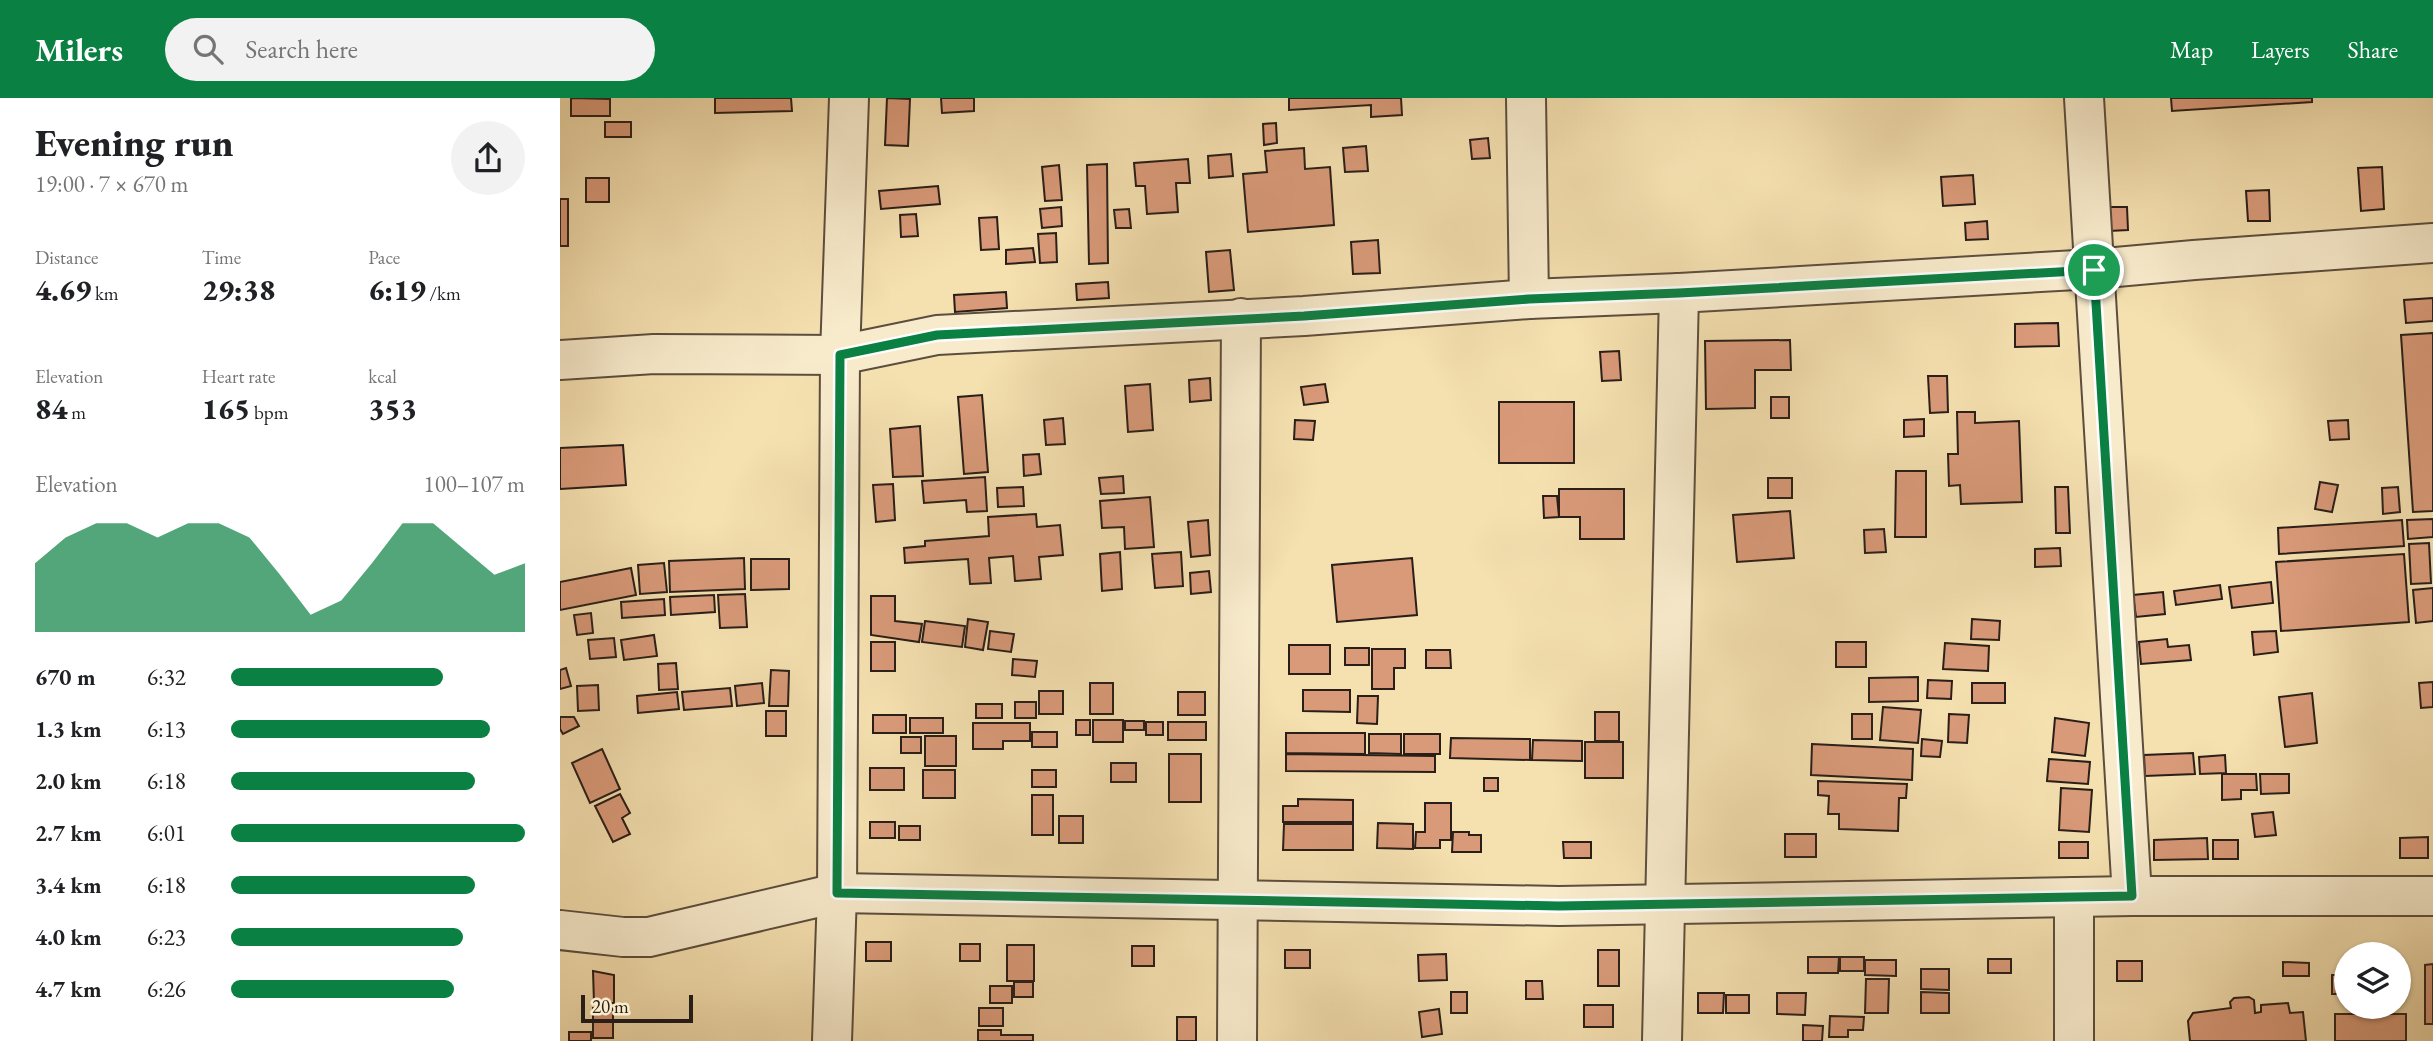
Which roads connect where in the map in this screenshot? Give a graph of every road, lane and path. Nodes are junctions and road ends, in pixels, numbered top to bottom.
1 (849, 98) edge
2 (1526, 98) edge
3 (2084, 98) edge
4 (2433, 243) edge
5 (2094, 270) junction
6 (1679, 293) junction
7 (1529, 299) junction
8 (1241, 318) junction
9 (840, 355) junction
10 (560, 360) edge
11 (837, 893) junction
12 (2132, 896) junction
13 (2433, 896) edge
14 (2074, 898) junction
15 (1237, 900) junction
16 (1664, 905) junction
17 (560, 930) edge
18 (832, 1041) edge
19 (1237, 1041) edge
20 (1662, 1041) edge
21 (2074, 1041) edge

1 - 9 street
2 - 7 street
3 - 5 street
4 - 5 street
5 - 6 street
5 - 12 street
6 - 7 street
6 - 16 street
7 - 8 street
8 - 9 street
8 - 15 street
9 - 10 street
9 - 11 street
11 - 15 street
11 - 17 street
11 - 18 street
12 - 13 street
12 - 14 street
14 - 16 street
14 - 21 street
15 - 16 street
15 - 19 street
16 - 20 street

